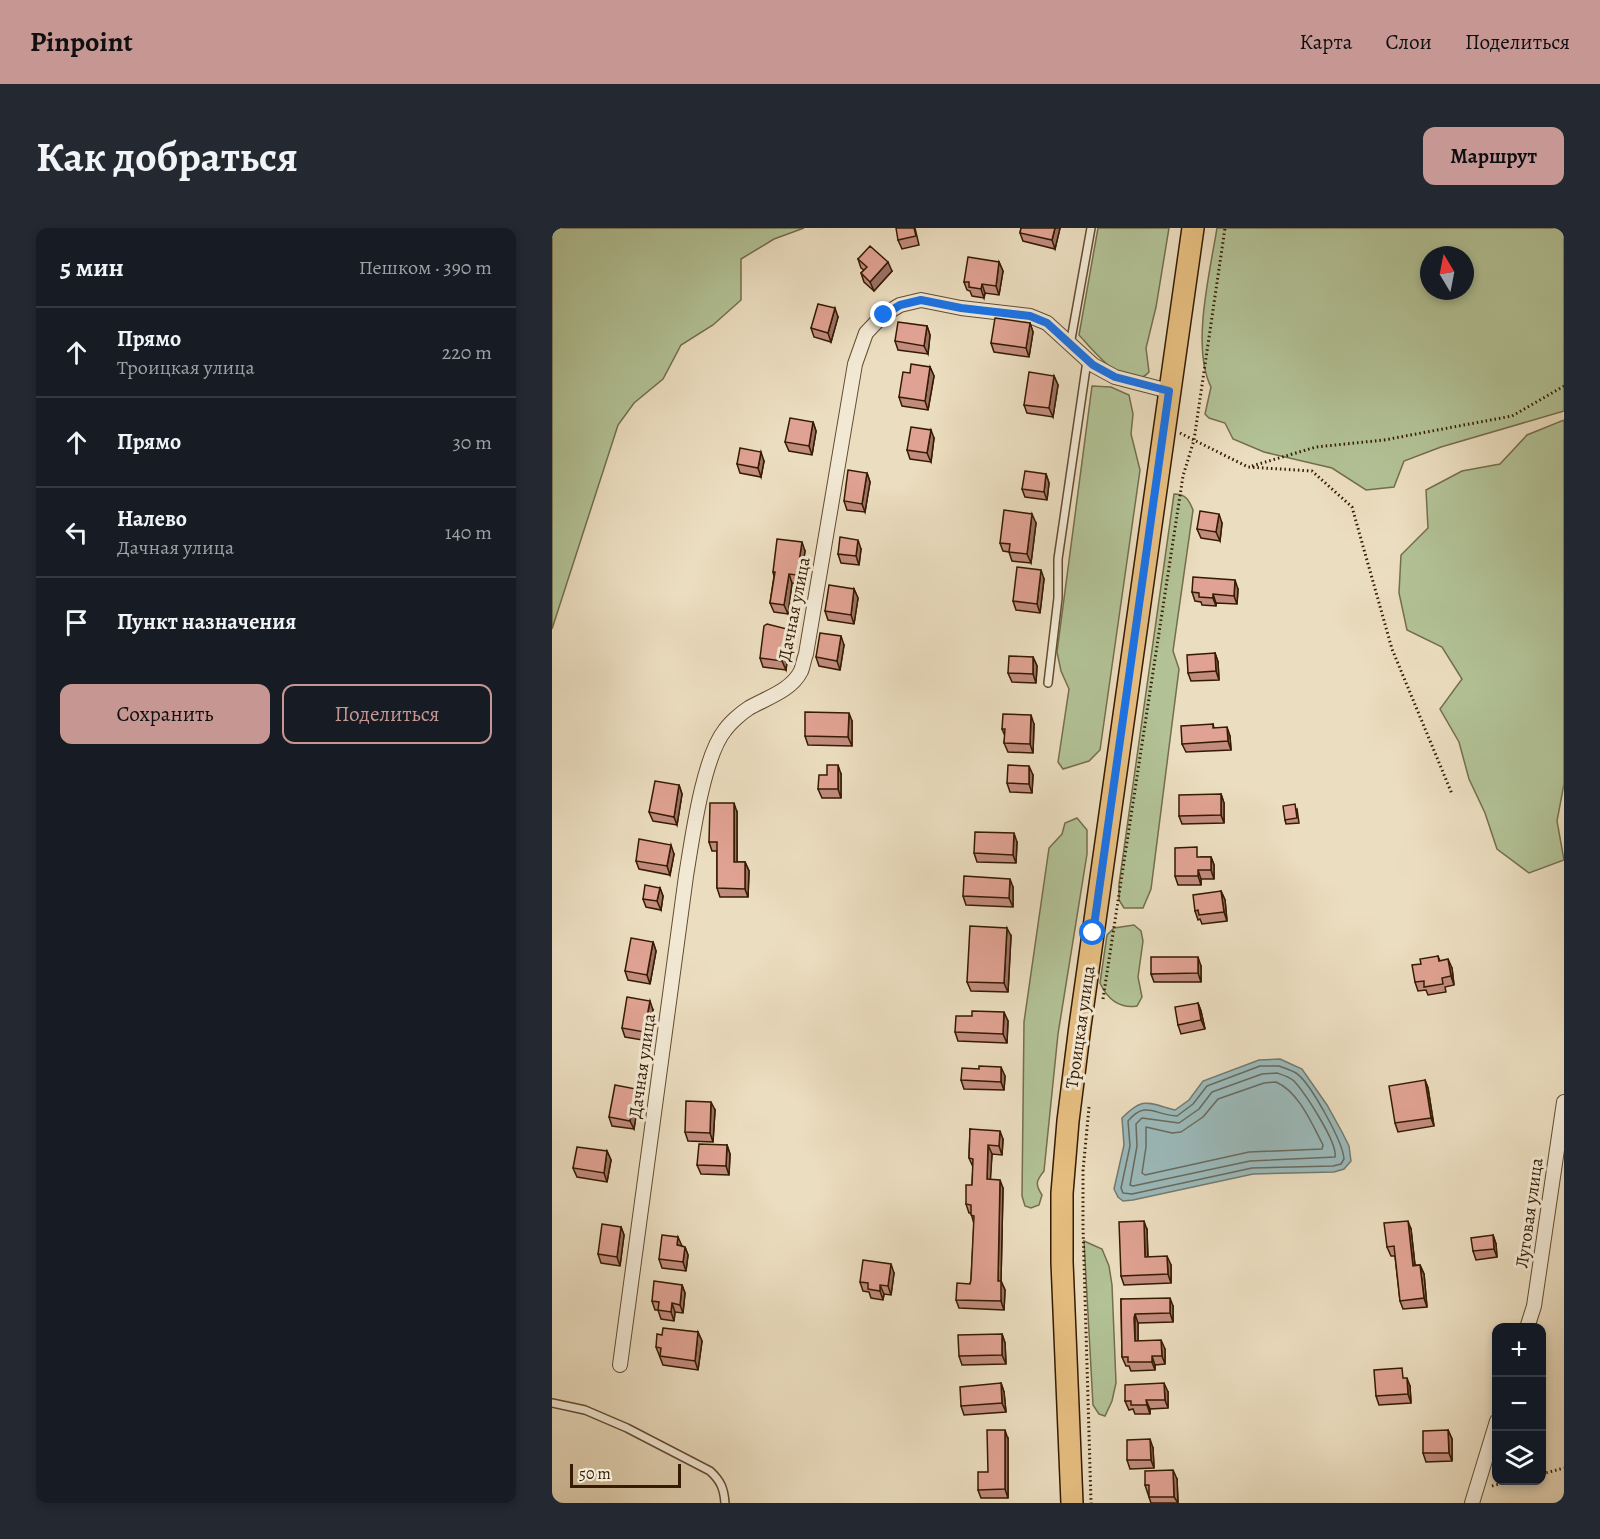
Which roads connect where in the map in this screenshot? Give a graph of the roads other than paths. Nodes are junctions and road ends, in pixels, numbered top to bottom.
1 (1091, 228) edge
2 (1193, 228) edge
3 (1070, 345) junction
4 (1087, 361) junction
5 (1169, 391) junction
6 (1048, 683) dead end
7 (1564, 1102) edge
8 (1529, 1323) edge
9 (620, 1365) dead end
10 (552, 1403) edge
11 (1494, 1431) edge
12 (1473, 1497) edge
13 (725, 1503) edge
14 (1072, 1503) edge

1 - 3 lane
2 - 5 main road, Троицкая улица
3 - 4 street, Дачная улица
3 - 9 street, Дачная улица
4 - 5 street, Дачная улица
4 - 6 lane
5 - 14 main road, Троицкая улица
7 - 8 street, Луговая улица
10 - 13 lane
11 - 12 street

